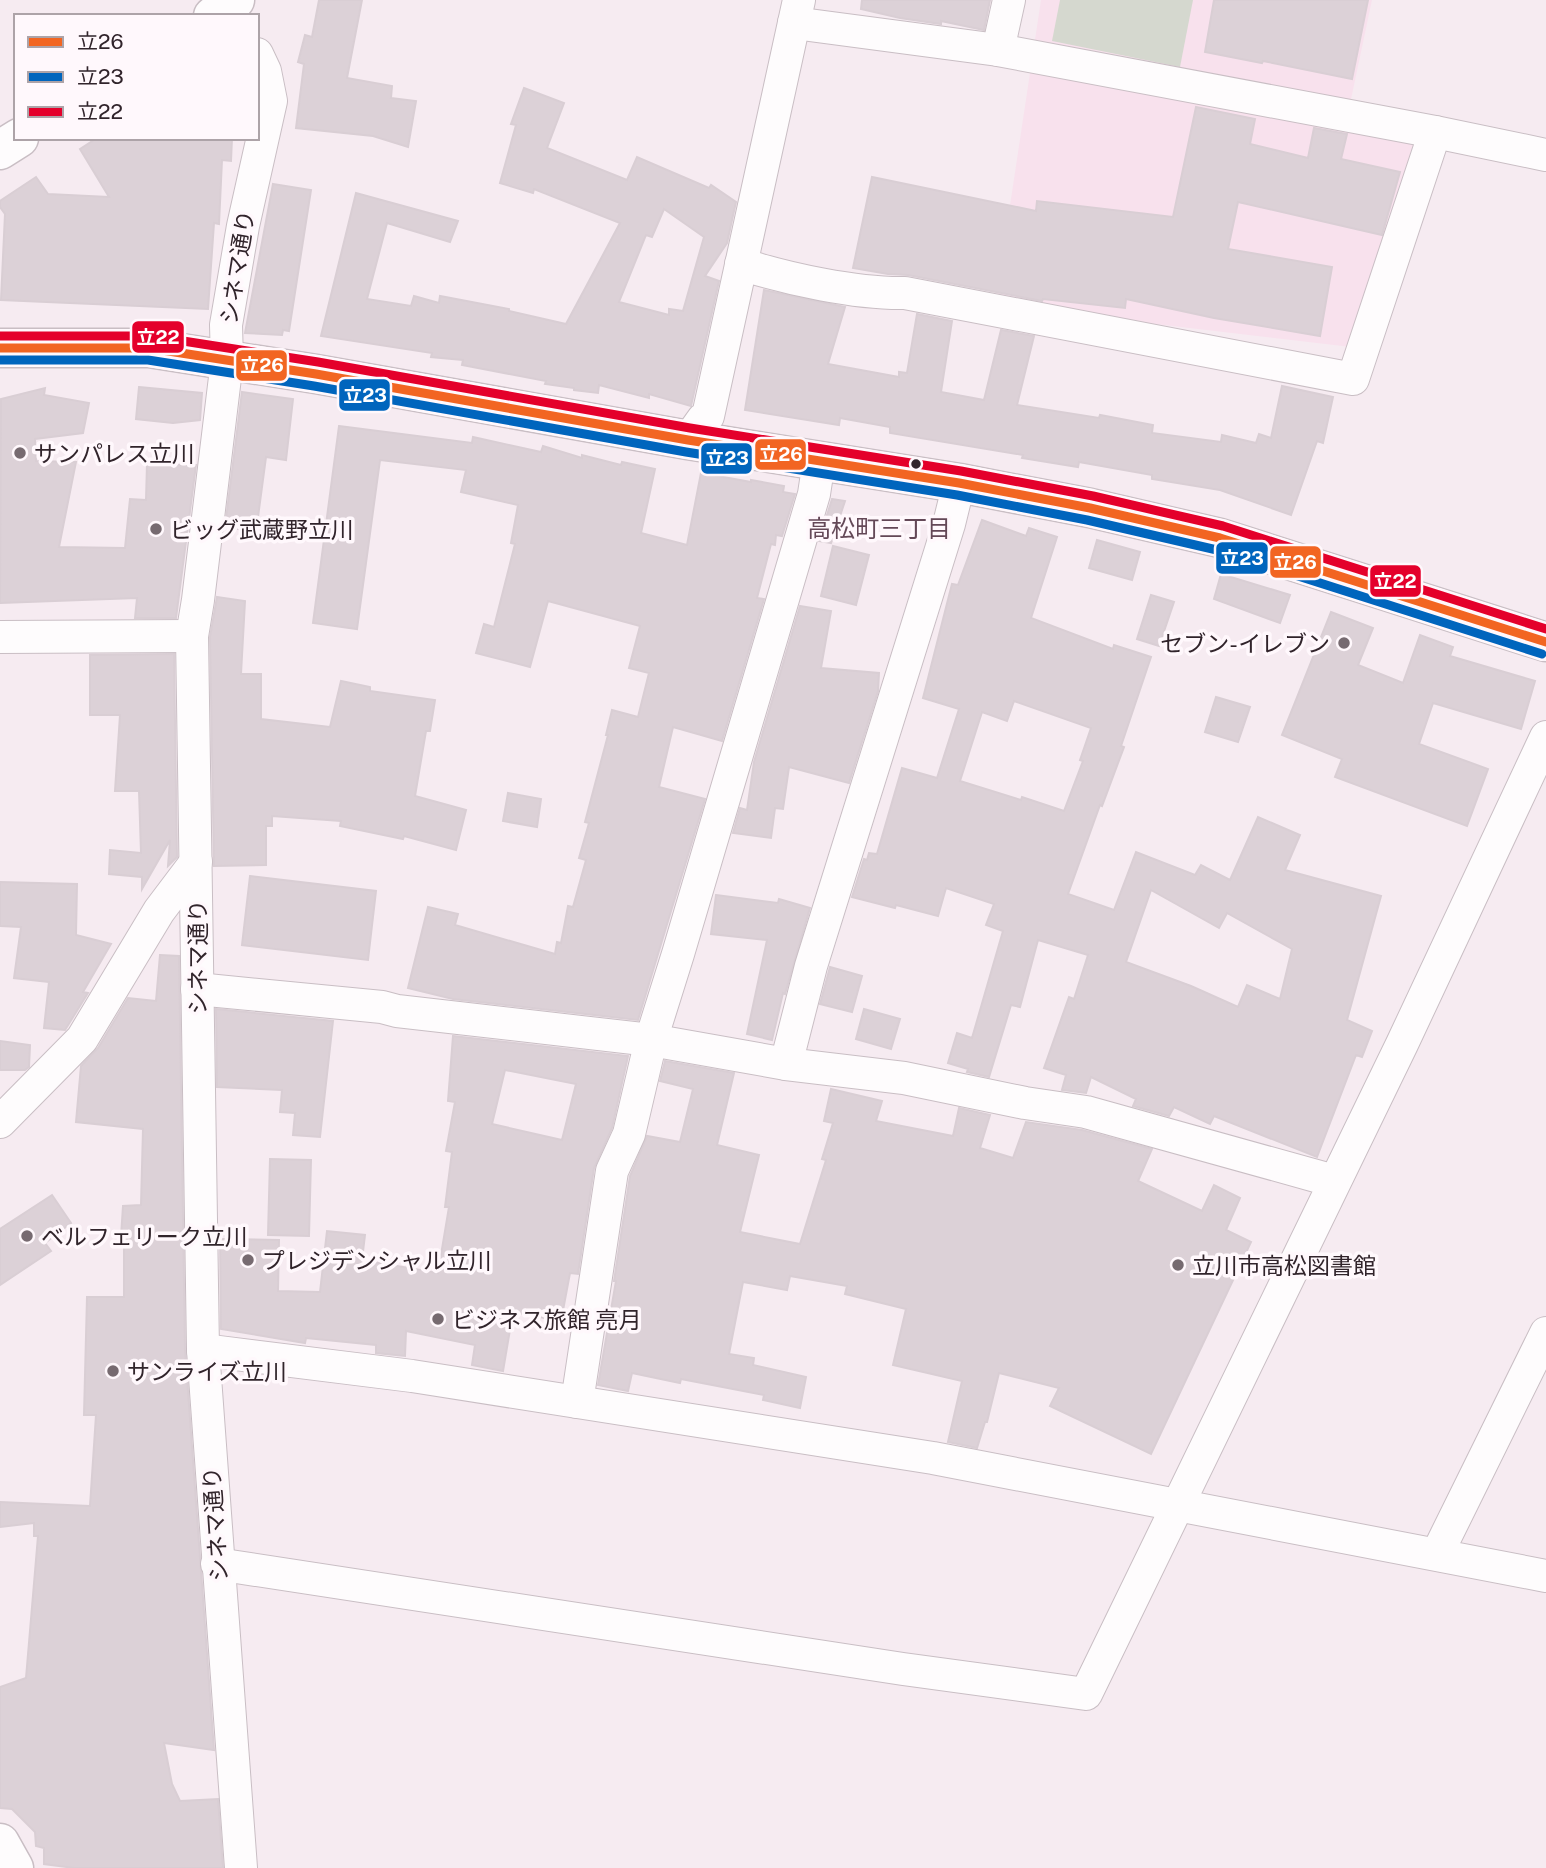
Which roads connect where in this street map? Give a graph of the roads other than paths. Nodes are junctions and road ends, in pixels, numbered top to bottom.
1 (1009, 0) edge
2 (797, 11) edge
3 (998, 50) junction
4 (259, 58) edge
5 (1435, 132) junction
6 (16, 140) edge
7 (0, 150) edge
8 (1546, 155) edge
9 (741, 264) junction
10 (0, 348) edge
11 (227, 361) junction
12 (688, 440) junction
13 (818, 461) junction
14 (959, 483) junction
15 (0, 636) edge
16 (192, 636) junction
17 (1546, 642) edge
18 (1546, 737) edge
19 (196, 862) junction
20 (197, 989) junction
21 (650, 1040) junction
22 (786, 1064) junction
23 (0, 1122) edge
24 (1334, 1181) junction
25 (1546, 1333) edge
26 (203, 1350) junction
27 (577, 1402) junction
28 (1177, 1506) junction
29 (1437, 1554) junction
30 (217, 1564) junction
31 (1546, 1576) edge
32 (0, 1843) edge
33 (14, 1868) edge
34 (241, 1868) edge

1 - 3 street
2 - 3 street
2 - 9 street
3 - 5 street
4 - 11 street, シネマ通り
5 - 8 street
5 - 9 street
6 - 7 main road
9 - 12 street
10 - 11 main road
11 - 12 main road
11 - 16 street, シネマ通り
12 - 13 main road
13 - 14 main road
13 - 21 street
14 - 17 main road
14 - 22 street
15 - 16 street
16 - 19 street, シネマ通り
18 - 24 street
19 - 20 street, シネマ通り
19 - 23 street
20 - 21 street
20 - 26 street, シネマ通り
21 - 22 street
21 - 27 street
22 - 24 street
24 - 28 street
25 - 29 street
26 - 27 street
26 - 30 street, シネマ通り
27 - 28 street
28 - 29 street
28 - 30 street
29 - 31 street
30 - 34 street, シネマ通り
32 - 33 main road

